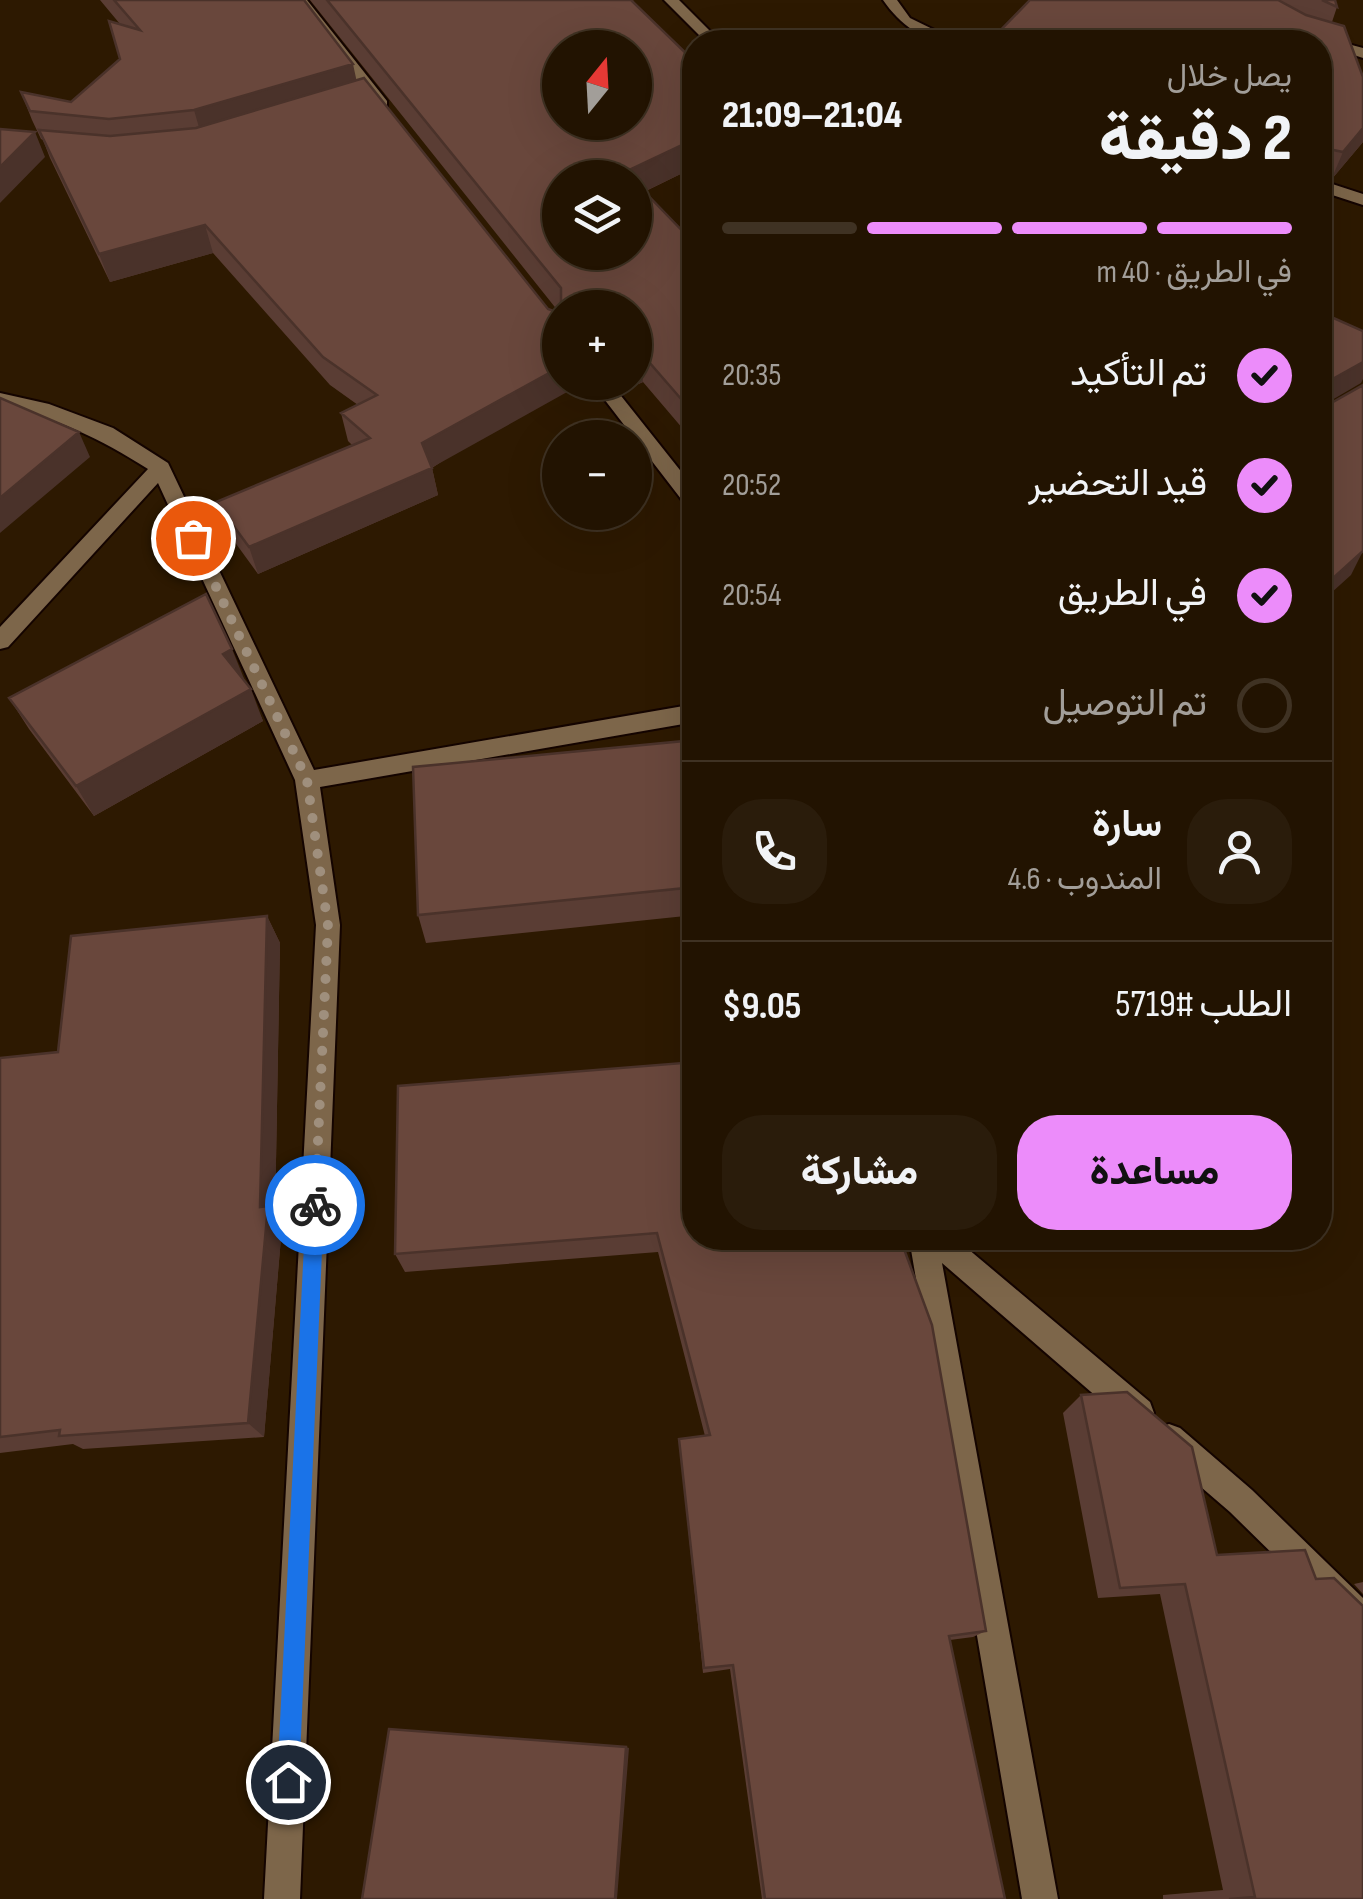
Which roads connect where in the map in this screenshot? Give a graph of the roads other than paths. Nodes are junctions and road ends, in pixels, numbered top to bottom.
1 (300, 0) edge
2 (671, 0) edge
3 (890, 0) edge
4 (702, 30) edge
5 (925, 30) edge
6 (1332, 44) edge
7 (1363, 53) edge
8 (374, 96) junction
9 (356, 102) edge
10 (398, 125) edge
11 (1332, 189) edge
12 (1363, 200) edge
13 (0, 399) edge
14 (614, 400) edge
15 (161, 468) junction
16 (682, 486) edge
17 (0, 641) edge
18 (682, 714) edge
19 (307, 780) junction
20 (925, 1250) edge
21 (948, 1250) edge
22 (1363, 1621) edge
23 (282, 1899) edge
24 (1040, 1899) edge

1 - 8 street
2 - 4 street
3 - 5 street
6 - 7 street
8 - 9 street
8 - 10 street
11 - 12 street
13 - 15 street
14 - 16 street
15 - 17 street
15 - 19 street
18 - 19 street
19 - 23 street
20 - 24 street
21 - 22 street

